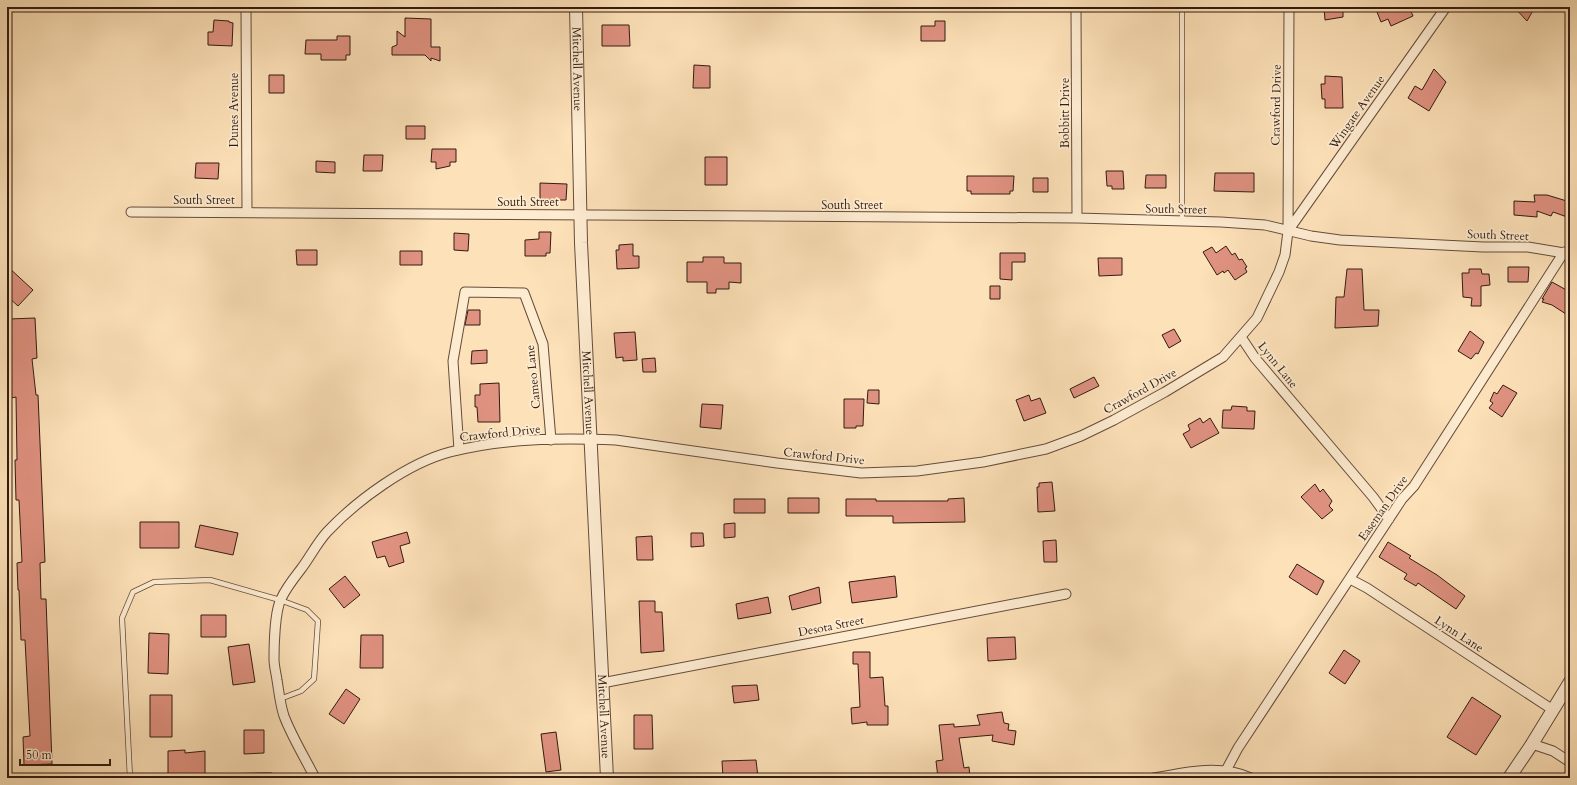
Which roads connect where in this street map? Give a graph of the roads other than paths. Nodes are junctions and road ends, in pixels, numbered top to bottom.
1 (246, 7) edge
2 (576, 7) edge
3 (1076, 7) edge
4 (1182, 7) edge
5 (1289, 7) edge
6 (1446, 7) edge
7 (131, 212) dead end
8 (247, 212) junction
9 (580, 215) junction
10 (1076, 218) junction
11 (1182, 221) junction
12 (1288, 231) junction
13 (1568, 253) edge
14 (1241, 337) junction
15 (590, 439) junction
16 (551, 440) junction
17 (459, 450) junction
18 (1389, 519) junction
19 (1350, 579) junction
20 (1066, 594) dead end
21 (280, 600) junction
22 (1570, 682) edge
23 (602, 683) junction
24 (280, 699) junction
25 (1554, 710) junction
26 (1532, 744) junction
27 (1570, 762) edge
28 (1224, 774) edge
29 (130, 778) edge
30 (237, 778) edge
31 (270, 778) edge
32 (315, 778) edge
33 (607, 778) edge
34 (1154, 778) edge
35 (1251, 778) edge
36 (1509, 778) edge

1 - 8 street, Dunes Avenue
2 - 9 street, Mitchell Avenue
3 - 10 street, Bobbitt Drive
4 - 11 lane
5 - 12 street, Crawford Drive
6 - 12 street, Wingate Avenue
7 - 8 street, South Street
8 - 9 street, South Street
9 - 10 street, South Street
9 - 15 street, Mitchell Avenue
10 - 11 street, South Street
11 - 12 street, South Street
12 - 13 street, South Street
12 - 14 street, Crawford Drive
13 - 18 street, Easeman Drive
14 - 15 street, Crawford Drive
14 - 18 street, Lynn Lane
15 - 16 street, Crawford Drive
15 - 23 street, Mitchell Avenue
16 - 17 street, Crawford Drive
16 - 17 street, Cameo Lane
17 - 21 street, Crawford Drive
18 - 19 street, Easeman Drive
19 - 25 street, Lynn Lane
19 - 28 street, Easeman Drive
20 - 23 street, Desota Street
21 - 24 street, Crawford Drive
21 - 24 lane
21 - 29 lane
22 - 25 street
23 - 33 street, Mitchell Avenue
24 - 32 street, Crawford Drive
25 - 26 street
26 - 27 street
26 - 36 street
28 - 34 street
28 - 35 street
30 - 31 lane

